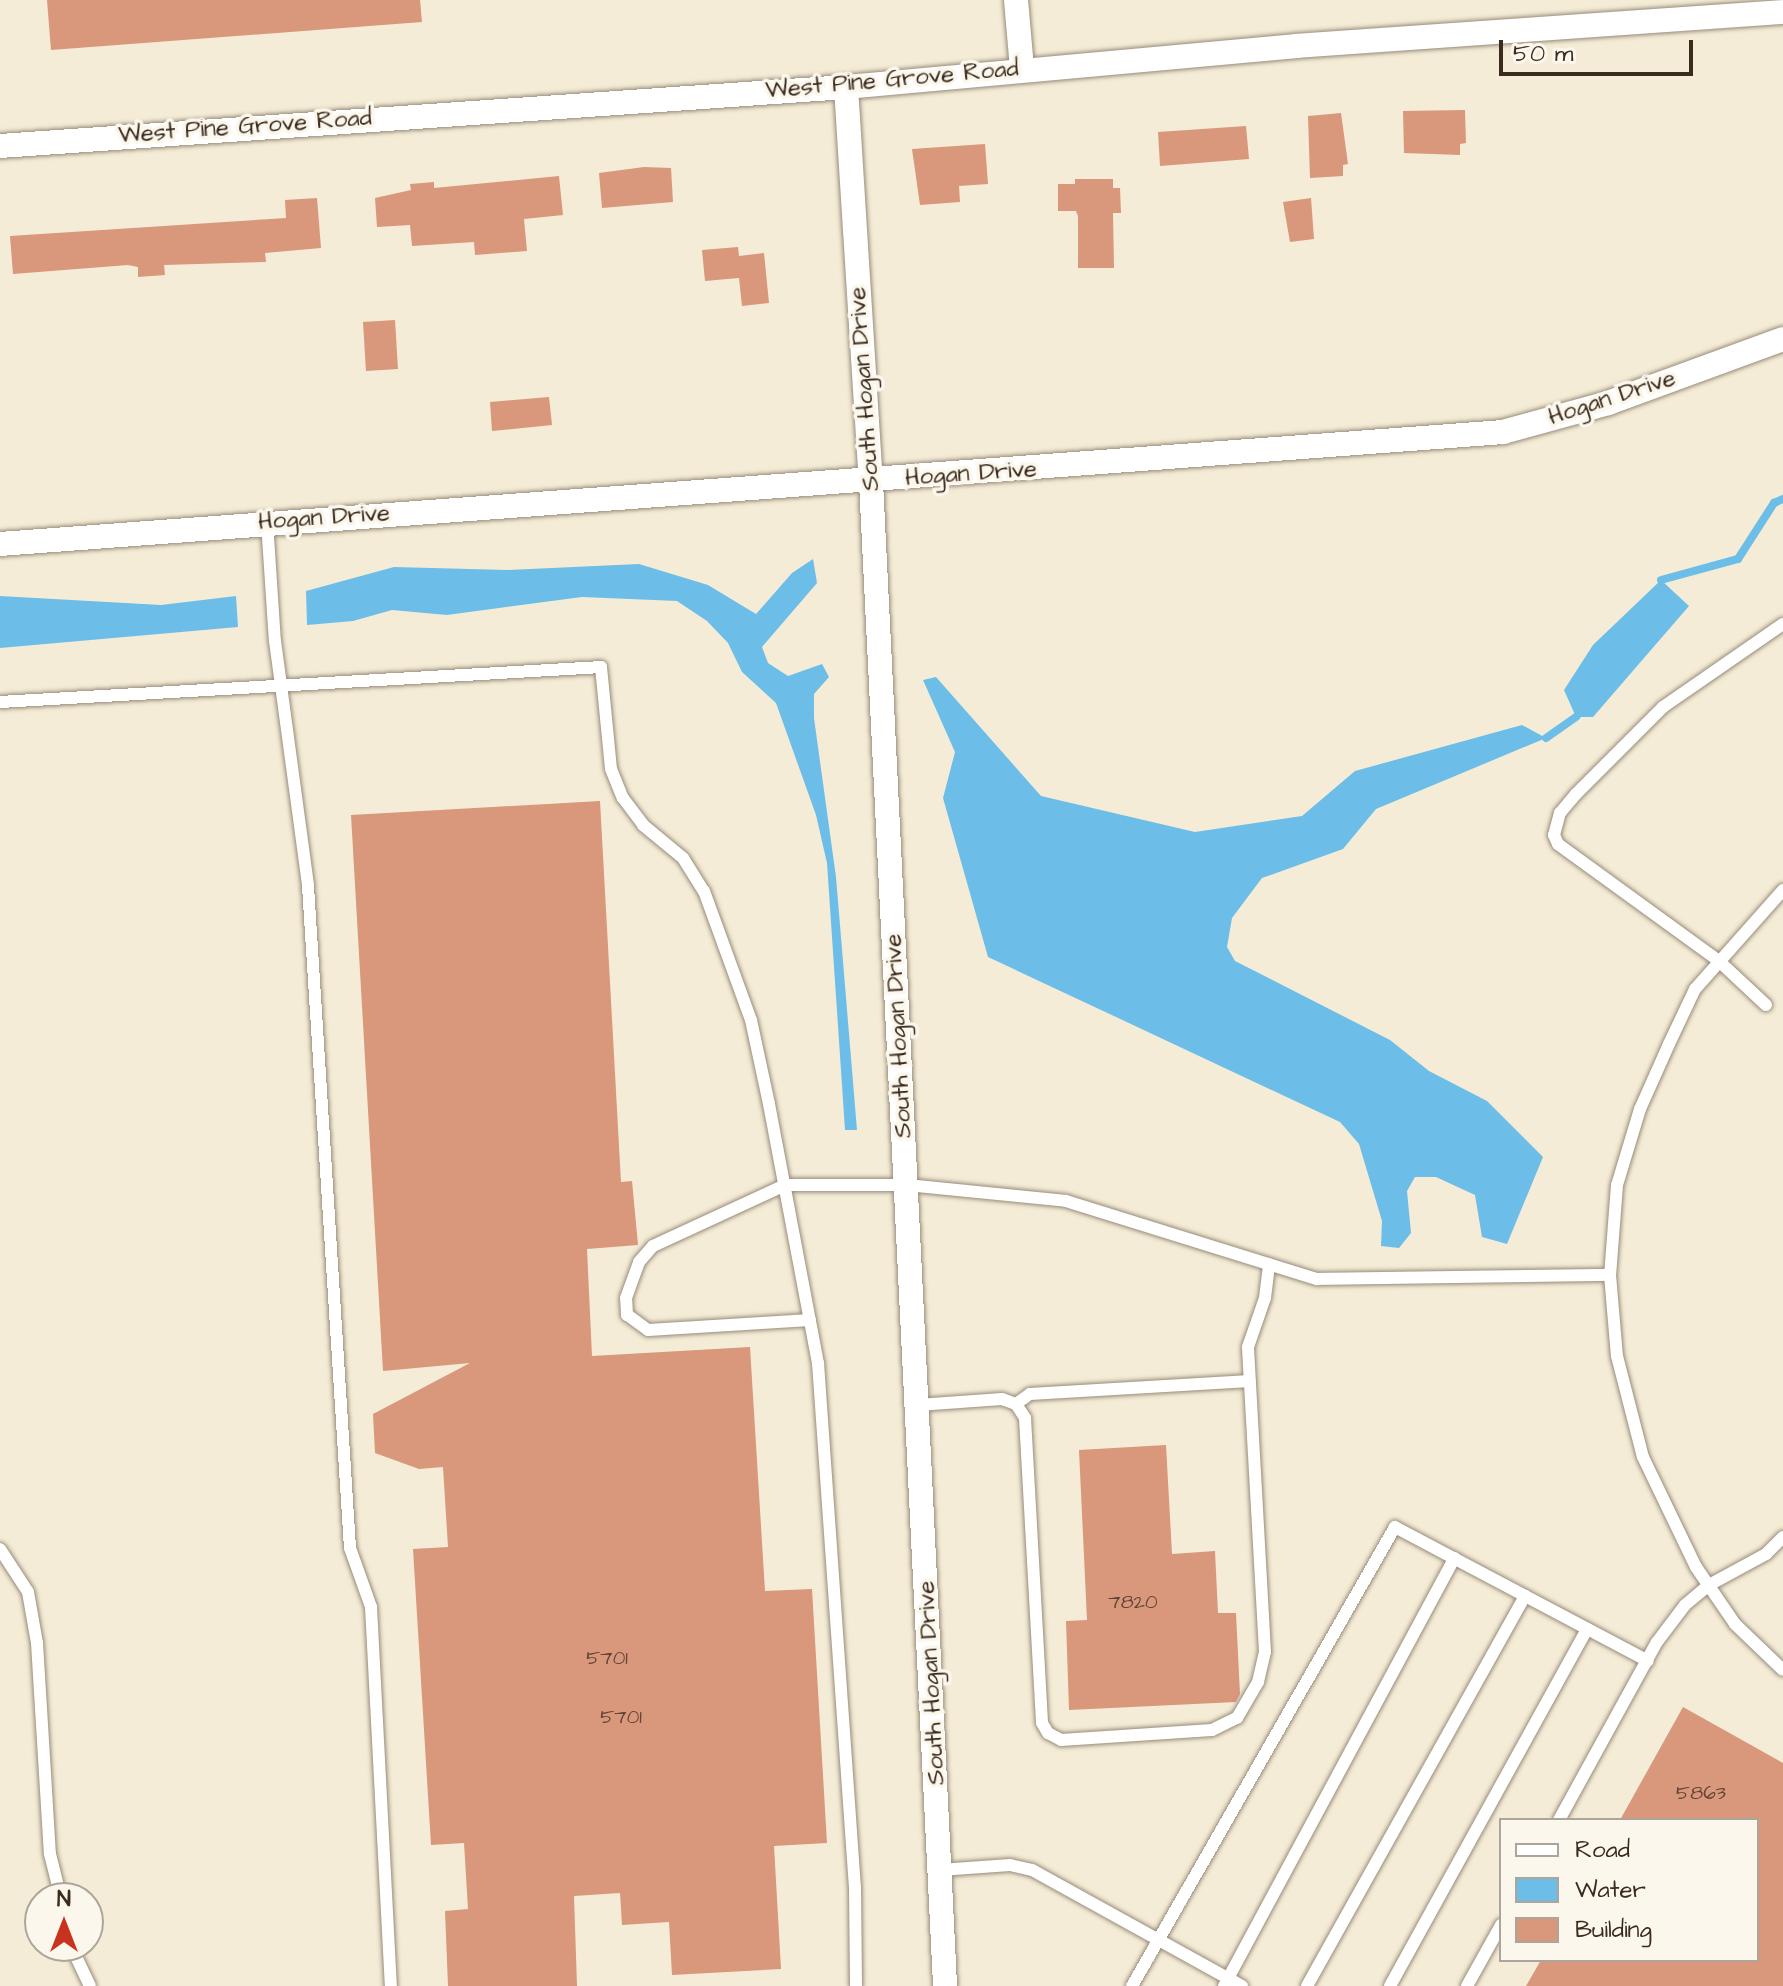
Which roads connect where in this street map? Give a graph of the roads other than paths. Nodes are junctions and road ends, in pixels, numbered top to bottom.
1 (1016, 0) edge
2 (1783, 12) edge
3 (1022, 69) junction
4 (846, 87) junction
5 (0, 146) edge
6 (1783, 339) edge
7 (871, 482) junction
8 (267, 522) junction
9 (0, 544) edge
10 (1783, 624) edge
11 (281, 682) junction
12 (0, 702) edge
13 (1783, 890) edge
14 (1719, 961) junction
15 (1766, 1005) dead end
16 (785, 1185) junction
17 (907, 1185) junction
18 (1269, 1264) junction
19 (1610, 1275) junction
20 (810, 1320) junction
21 (1250, 1381) junction
22 (1016, 1404) junction
23 (918, 1405) junction
24 (1783, 1537) edge
25 (0, 1549) edge
26 (1454, 1558) junction
27 (1709, 1585) junction
28 (1525, 1596) junction
29 (1587, 1629) junction
30 (1648, 1661) junction
31 (1783, 1670) edge
32 (1560, 1818) edge
33 (940, 1870) junction
34 (57, 1882) edge
35 (1499, 1929) edge
36 (1159, 1940) junction
37 (79, 1962) edge
38 (1226, 1982) edge
39 (90, 1986) edge
40 (391, 1986) edge
41 (856, 1986) edge
42 (945, 1986) edge
43 (1132, 1986) edge
44 (1242, 1986) edge
45 (1307, 1986) edge
46 (1390, 1986) edge
47 (1467, 1986) edge

1 - 3 street
2 - 3 street, West Pine Grove Road
3 - 4 street, West Pine Grove Road
4 - 5 street, West Pine Grove Road
4 - 7 street, South Hogan Drive
6 - 7 street, Hogan Drive
7 - 8 street, Hogan Drive
7 - 17 street, South Hogan Drive
8 - 9 street, Hogan Drive
8 - 11 lane
10 - 14 lane
11 - 12 lane
11 - 16 lane
11 - 40 lane
13 - 14 lane
14 - 15 lane
14 - 19 lane
16 - 17 lane
16 - 20 lane
16 - 20 lane
17 - 18 lane
17 - 23 street, South Hogan Drive
18 - 19 lane
18 - 21 lane
19 - 27 lane
20 - 41 lane
21 - 22 lane
21 - 22 lane
22 - 23 lane
23 - 33 street, South Hogan Drive
24 - 27 lane
25 - 34 lane
26 - 28 lane
26 - 36 lane
26 - 38 lane
27 - 30 lane
27 - 31 lane
28 - 29 lane
28 - 45 lane
29 - 30 lane
29 - 46 lane
30 - 32 lane
33 - 36 lane
33 - 42 street, South Hogan Drive
35 - 47 lane
36 - 38 lane
36 - 43 lane
37 - 39 lane
38 - 44 lane

